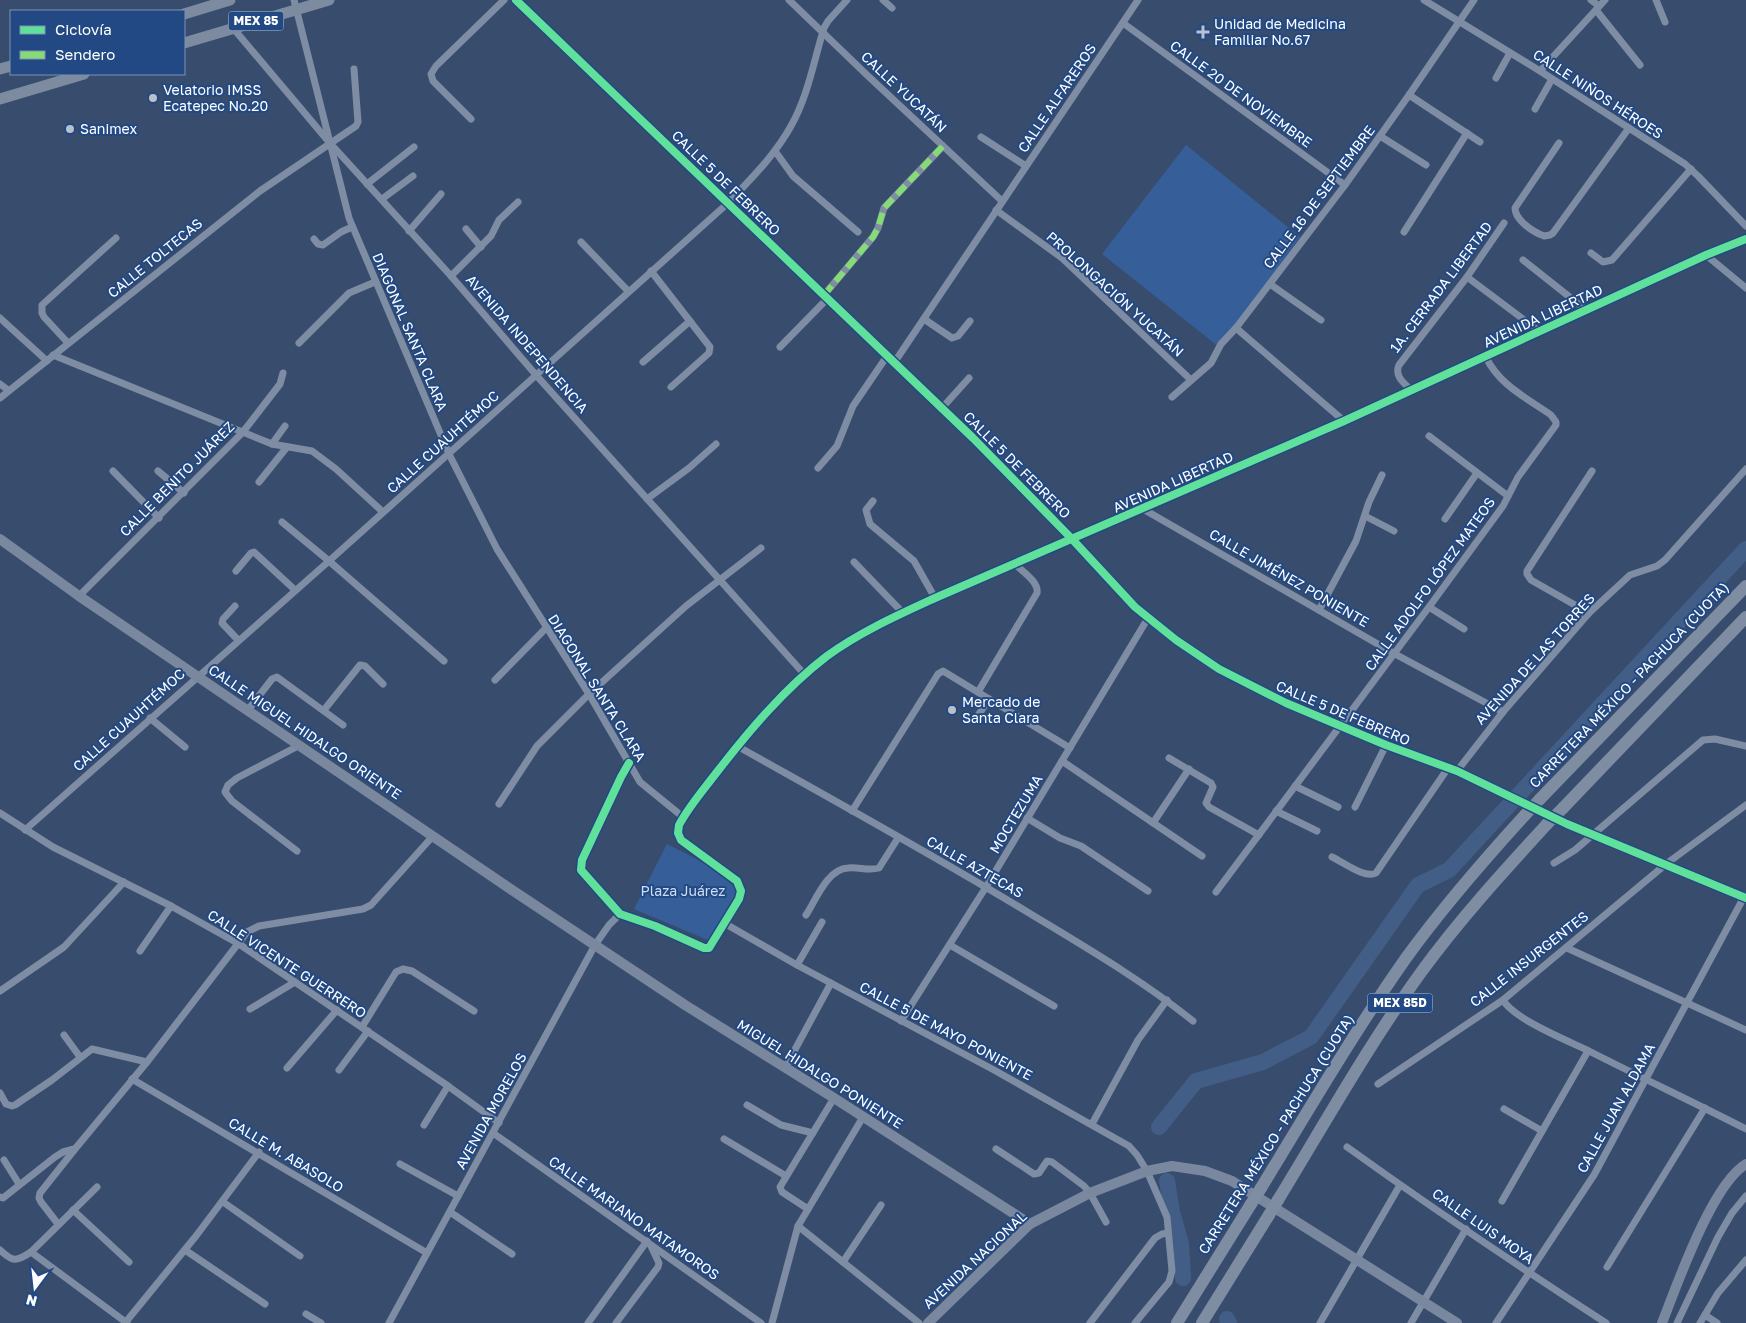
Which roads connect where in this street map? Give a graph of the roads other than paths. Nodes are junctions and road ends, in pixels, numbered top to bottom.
1 (230, 0) edge
2 (328, 0) edge
3 (504, 0) edge
4 (516, 0) edge
5 (789, 0) edge
6 (847, 0) edge
7 (883, 0) edge
8 (1138, 0) edge
9 (1424, 0) edge
10 (1474, 0) edge
11 (1591, 0) edge
12 (1605, 0) edge
13 (1656, 0) edge
14 (295, 5) edge
15 (892, 8) dead end
16 (1597, 8) junction
17 (185, 14) edge
18 (1123, 22) junction
19 (1458, 22) junction
20 (1665, 22) dead end
21 (233, 28) junction
22 (822, 32) junction
23 (185, 43) edge
24 (1510, 53) junction
25 (1640, 65) dead end
26 (354, 69) dead end
27 (1540, 71) junction
28 (81, 75) edge
29 (1496, 78) dead end
30 (1552, 79) junction
31 (1409, 95) junction
32 (0, 99) edge
33 (1535, 109) dead end
34 (471, 119) dead end
35 (1629, 128) junction
36 (1467, 133) junction
37 (1380, 136) junction
38 (981, 137) dead end
39 (329, 142) junction
40 (1480, 142) dead end
41 (1558, 143) dead end
42 (943, 146) junction
43 (414, 147) dead end
44 (775, 151) junction
45 (1426, 165) dead end
46 (1026, 166) junction
47 (1691, 169) junction
48 (413, 176) dead end
49 (367, 184) junction
50 (1345, 185) junction
51 (441, 194) dead end
52 (382, 199) junction
53 (1002, 201) junction
54 (518, 202) dead end
55 (728, 203) junction
56 (996, 210) junction
57 (1504, 223) dead end
58 (1746, 226) edge
59 (352, 227) junction
60 (466, 229) dead end
61 (410, 231) junction
62 (858, 232) dead end
63 (1404, 232) dead end
64 (116, 238) dead end
65 (314, 239) dead end
66 (1746, 239) edge
67 (581, 242) dead end
68 (480, 247) junction
69 (1591, 253) dead end
70 (1706, 255) junction
71 (1522, 260) dead end
72 (651, 272) junction
73 (451, 276) junction
74 (1467, 277) junction
75 (375, 282) junction
76 (1270, 284) junction
77 (1746, 288) edge
78 (628, 291) junction
79 (826, 296) junction
80 (1586, 310) junction
81 (0, 318) edge
82 (924, 319) junction
83 (1321, 320) dead end
84 (690, 321) junction
85 (970, 321) dead end
86 (1236, 328) junction
87 (1539, 331) junction
88 (68, 344) junction
89 (299, 344) dead end
90 (780, 347) dead end
91 (53, 355) junction
92 (1486, 357) junction
93 (891, 360) junction
94 (47, 361) junction
95 (643, 362) dead end
96 (284, 373) dead end
97 (536, 375) junction
98 (969, 378) dead end
99 (1191, 380) junction
100 (0, 384) edge
101 (671, 387) dead end
102 (8, 390) junction
103 (1411, 390) junction
104 (1172, 397) dead end
105 (0, 398) edge
106 (942, 408) junction
107 (1344, 421) junction
108 (285, 426) dead end
109 (243, 432) junction
110 (1429, 436) dead end
111 (272, 444) junction
112 (716, 444) dead end
113 (287, 447) junction
114 (449, 454) junction
115 (818, 468) dead end
116 (1746, 470) edge
117 (113, 471) dead end
118 (158, 471) dead end
119 (1592, 471) dead end
120 (1477, 473) junction
121 (1382, 475) dead end
122 (259, 482) dead end
123 (184, 493) junction
124 (1508, 496) junction
125 (647, 499) junction
126 (873, 502) dead end
127 (1143, 509) junction
128 (383, 512) junction
129 (1365, 516) junction
130 (159, 518) junction
131 (1445, 519) dead end
132 (282, 522) dead end
133 (1394, 531) dead end
134 (1072, 539) junction
135 (0, 540) edge
136 (761, 548) dead end
137 (329, 561) junction
138 (854, 562) dead end
139 (1015, 564) junction
140 (236, 571) dead end
141 (719, 579) junction
142 (1746, 586) edge
143 (295, 590) junction
144 (79, 596) junction
145 (935, 598) junction
146 (235, 606) dead end
147 (1429, 607) junction
148 (1319, 610) junction
149 (904, 612) junction
150 (1589, 613) junction
151 (1746, 617) edge
152 (1148, 618) junction
153 (546, 628) junction
154 (1464, 629) dead end
155 (238, 640) junction
156 (1395, 654) junction
157 (444, 661) dead end
158 (198, 675) junction
159 (804, 675) junction
160 (495, 680) dead end
161 (383, 684) dead end
162 (978, 692) junction
163 (589, 694) junction
164 (989, 699) junction
165 (248, 710) junction
166 (324, 710) junction
167 (1502, 712) junction
168 (150, 718) junction
169 (975, 720) dead end
170 (343, 725) dead end
171 (1340, 725) junction
172 (300, 744) junction
173 (1386, 745) junction
174 (737, 746) junction
175 (1746, 746) edge
176 (185, 747) dead end
177 (1070, 748) junction
178 (1169, 758) dead end
179 (1062, 761) junction
180 (629, 763) junction
181 (1189, 769) junction
182 (1452, 770) junction
183 (1295, 786) junction
184 (499, 804) dead end
185 (1746, 805) edge
186 (1338, 807) dead end
187 (1355, 807) dead end
188 (852, 811) junction
189 (1276, 811) junction
190 (0, 813) edge
191 (683, 817) junction
192 (1027, 818) junction
193 (1153, 823) junction
194 (24, 830) junction
195 (1317, 831) dead end
196 (1593, 834) junction
197 (1259, 835) junction
198 (433, 836) junction
199 (898, 838) junction
200 (297, 851) dead end
201 (1202, 856) dead end
202 (1332, 856) dead end
203 (1554, 863) dead end
204 (1666, 864) junction
205 (124, 882) junction
206 (986, 887) junction
207 (1148, 891) dead end
208 (1216, 892) dead end
209 (1745, 898) edge
210 (171, 906) junction
211 (620, 914) junction
212 (806, 915) dead end
213 (822, 922) dead end
214 (724, 923) junction
215 (239, 944) junction
216 (596, 945) junction
217 (950, 945) junction
218 (1567, 948) junction
219 (140, 951) dead end
220 (797, 965) junction
221 (295, 982) junction
222 (831, 983) junction
223 (0, 991) edge
224 (1167, 1000) junction
225 (1503, 1000) junction
226 (1688, 1002) junction
227 (1054, 1006) dead end
228 (250, 1009) dead end
229 (337, 1010) junction
230 (474, 1011) dead end
231 (1193, 1020) dead end
232 (901, 1021) junction
233 (365, 1029) junction
234 (1746, 1030) edge
235 (64, 1036) dead end
236 (1588, 1051) junction
237 (80, 1056) junction
238 (146, 1062) junction
239 (287, 1068) dead end
240 (785, 1068) junction
241 (339, 1070) dead end
242 (132, 1079) junction
243 (1646, 1080) junction
244 (1378, 1084) dead end
245 (448, 1086) junction
246 (0, 1093) edge
247 (834, 1098) junction
248 (747, 1105) dead end
249 (1705, 1108) junction
250 (1504, 1109) dead end
251 (863, 1117) junction
252 (499, 1123) junction
253 (1092, 1124) junction
254 (424, 1125) dead end
255 (1746, 1129) edge
256 (1542, 1131) junction
257 (813, 1132) junction
258 (493, 1133) junction
259 (724, 1139) dead end
260 (1347, 1147) dead end
261 (75, 1149) junction
262 (996, 1149) dead end
263 (259, 1152) junction
264 (4, 1160) dead end
265 (400, 1164) dead end
266 (1746, 1164) edge
267 (1147, 1171) junction
268 (786, 1176) junction
269 (19, 1184) junction
270 (1400, 1185) junction
271 (97, 1187) dead end
272 (1090, 1193) junction
273 (458, 1196) junction
274 (1746, 1196) edge
275 (0, 1198) edge
276 (1502, 1201) dead end
277 (223, 1202) junction
278 (881, 1205) dead end
279 (808, 1209) junction
280 (73, 1210) junction
281 (450, 1212) junction
282 (1106, 1222) dead end
283 (58, 1224) junction
284 (1030, 1224) junction
285 (798, 1226) junction
286 (1466, 1229) junction
287 (1168, 1233) junction
288 (648, 1242) junction
289 (0, 1250) edge
290 (185, 1250) junction
291 (31, 1252) junction
292 (427, 1253) junction
293 (512, 1254) dead end
294 (300, 1256) dead end
295 (1357, 1260) junction
296 (1746, 1260) edge
297 (129, 1262) dead end
298 (843, 1262) junction
299 (1607, 1267) dead end
300 (1529, 1273) junction
301 (1424, 1302) junction
302 (265, 1304) dead end
303 (306, 1314) dead end
304 (1705, 1315) junction
305 (126, 1323) edge
306 (319, 1323) edge
307 (389, 1323) edge
308 (588, 1323) edge
309 (616, 1323) edge
310 (761, 1323) edge
311 (772, 1323) edge
312 (919, 1323) edge
313 (928, 1323) edge
314 (1090, 1323) edge
315 (1135, 1323) edge
316 (1177, 1323) edge
317 (1202, 1323) edge
318 (1320, 1323) edge
319 (1411, 1323) edge
320 (1457, 1323) edge
321 (1496, 1323) edge
322 (1606, 1323) edge
323 (1662, 1323) edge
324 (1678, 1323) edge
325 (1700, 1323) edge
326 (1717, 1323) edge

1 - 17 main road, MEX 85
2 - 14 main road, MEX 85
3 - 34 street
4 - 55 street, CALLE 5 DE FEBRERO
5 - 22 street, CALLE YUCATÁN
6 - 22 street, CALLE CUAUHTÉMOC
7 - 15 street
8 - 18 street, CALLE ALFAREROS
9 - 19 street, CALLE NIÑOS HÉROES
10 - 19 street, CALLE 16 DE SEPTIEMBRE
11 - 16 street
12 - 16 street
13 - 20 street
14 - 21 main road, MEX 85
14 - 39 street, DIAGONAL SANTA CLARA
16 - 25 street
16 - 27 street
18 - 46 street, CALLE ALFAREROS
18 - 50 street, CALLE 20 DE NOVIEMBRE
19 - 24 street, CALLE NIÑOS HÉROES
19 - 31 street, CALLE 16 DE SEPTIEMBRE
21 - 23 main road, MEX 85
21 - 39 street, AVENIDA INDEPENDENCIA
22 - 42 street, CALLE YUCATÁN
22 - 44 street, CALLE CUAUHTÉMOC
24 - 27 street, CALLE NIÑOS HÉROES
24 - 29 street
26 - 39 street, CALLE TOLTECAS
27 - 30 street, CALLE NIÑOS HÉROES
28 - 32 main road
30 - 33 street
30 - 35 street, CALLE NIÑOS HÉROES
31 - 36 street
31 - 37 street, CALLE 16 DE SEPTIEMBRE
35 - 41 street
35 - 47 street, CALLE NIÑOS HÉROES
36 - 40 street
36 - 63 street
37 - 45 street
37 - 50 street, CALLE 16 DE SEPTIEMBRE
38 - 46 street
39 - 49 street, AVENIDA INDEPENDENCIA
39 - 59 street, DIAGONAL SANTA CLARA
39 - 88 street, CALLE TOLTECAS
42 - 53 street, CALLE YUCATÁN
42 - 79 street
43 - 49 street
44 - 55 street, CALLE CUAUHTÉMOC
44 - 62 street
46 - 53 street, CALLE ALFAREROS
47 - 58 street, CALLE NIÑOS HÉROES
47 - 69 street
48 - 52 street
49 - 52 street, AVENIDA INDEPENDENCIA
50 - 76 street, CALLE 16 DE SEPTIEMBRE
51 - 61 street
52 - 61 street, AVENIDA INDEPENDENCIA
53 - 56 street, CALLE ALFAREROS
54 - 68 street
55 - 72 street, CALLE CUAUHTÉMOC
55 - 79 street, CALLE 5 DE FEBRERO
56 - 82 street, CALLE ALFAREROS
56 - 99 street, PROLONGACIÓN YUCATÁN
57 - 74 street, 1A. CERRADA LIBERTAD
59 - 65 street
59 - 75 street, DIAGONAL SANTA CLARA
60 - 68 street
61 - 73 street, AVENIDA INDEPENDENCIA
64 - 88 street
66 - 70 street, AVENIDA LIBERTAD
67 - 78 street
68 - 73 street
70 - 77 street
70 - 80 street, AVENIDA LIBERTAD
71 - 80 street
72 - 78 street, CALLE CUAUHTÉMOC
72 - 84 street
73 - 97 street, AVENIDA INDEPENDENCIA
74 - 87 street
74 - 103 street, 1A. CERRADA LIBERTAD
75 - 89 street
75 - 114 street, DIAGONAL SANTA CLARA
76 - 83 street
76 - 86 street, CALLE 16 DE SEPTIEMBRE
78 - 97 street, CALLE CUAUHTÉMOC
79 - 90 street
79 - 93 street, CALLE 5 DE FEBRERO
80 - 87 street, AVENIDA LIBERTAD
81 - 94 street
82 - 85 street
82 - 93 street, CALLE ALFAREROS
84 - 95 street
84 - 101 street
86 - 99 street, CALLE 16 DE SEPTIEMBRE
86 - 107 street
87 - 92 street, AVENIDA LIBERTAD
88 - 91 street, CALLE TOLTECAS
91 - 94 street, CALLE TOLTECAS
91 - 109 street
92 - 103 street, AVENIDA LIBERTAD
92 - 124 street, CALLE ADOLFO LÓPEZ MATEOS
93 - 106 street, CALLE 5 DE FEBRERO
93 - 115 street, CALLE ALFAREROS
94 - 102 street, CALLE TOLTECAS
96 - 109 street, CALLE BENITO JUÁREZ
97 - 114 street, CALLE CUAUHTÉMOC
97 - 125 street, AVENIDA INDEPENDENCIA
98 - 106 street
99 - 104 street, CALLE 16 DE SEPTIEMBRE
100 - 102 street
102 - 105 street, CALLE TOLTECAS
103 - 107 street, AVENIDA LIBERTAD
106 - 134 street, CALLE 5 DE FEBRERO
107 - 127 street, AVENIDA LIBERTAD
108 - 111 street
109 - 111 street
109 - 123 street, CALLE BENITO JUÁREZ
110 - 120 street
111 - 113 street
112 - 125 street
113 - 122 street
113 - 128 street
114 - 128 street, CALLE CUAUHTÉMOC
114 - 153 street, DIAGONAL SANTA CLARA
116 - 150 street, AVENIDA DE LAS TORRES
117 - 130 street
118 - 123 street
119 - 150 street
120 - 124 street
120 - 131 street
121 - 129 street
123 - 130 street, CALLE BENITO JUÁREZ
124 - 147 street, CALLE ADOLFO LÓPEZ MATEOS
125 - 141 street, AVENIDA INDEPENDENCIA
126 - 145 street
127 - 134 street, AVENIDA LIBERTAD
127 - 148 street, CALLE JIMÉNEZ PONIENTE
128 - 137 street, CALLE CUAUHTÉMOC
129 - 133 street
129 - 148 street
130 - 144 street, CALLE BENITO JUÁREZ
132 - 137 street
134 - 139 street, AVENIDA LIBERTAD
134 - 152 street, CALLE 5 DE FEBRERO
135 - 144 street, CALLE MIGUEL HIDALGO ORIENTE
136 - 141 street
137 - 143 street, CALLE CUAUHTÉMOC
137 - 157 street
138 - 149 street
139 - 145 street, AVENIDA LIBERTAD
139 - 162 street
140 - 143 street
141 - 159 street, AVENIDA INDEPENDENCIA
141 - 163 street
142 - 316 highway, CARRETERA MÉXICO - PACHUCA (CUOTA) / MEX 85D, bridge
143 - 155 street, CALLE CUAUHTÉMOC
144 - 158 street, CALLE MIGUEL HIDALGO ORIENTE
145 - 149 street, AVENIDA LIBERTAD
146 - 155 street
147 - 154 street
147 - 156 street, CALLE ADOLFO LÓPEZ MATEOS
148 - 156 street, CALLE JIMÉNEZ PONIENTE
149 - 159 street, AVENIDA LIBERTAD
150 - 167 street, AVENIDA DE LAS TORRES
151 - 317 highway, MEX 85D, bridge
152 - 171 street, CALLE 5 DE FEBRERO
152 - 177 street, MOCTEZUMA
153 - 160 street
153 - 163 street, DIAGONAL SANTA CLARA
155 - 158 street, CALLE CUAUHTÉMOC
156 - 167 street, CALLE JIMÉNEZ PONIENTE
156 - 171 street, CALLE ADOLFO LÓPEZ MATEOS
158 - 165 street, CALLE MIGUEL HIDALGO ORIENTE
158 - 168 street, CALLE CUAUHTÉMOC
159 - 174 street, AVENIDA LIBERTAD
161 - 166 street
162 - 164 street
162 - 188 street
163 - 180 street, DIAGONAL SANTA CLARA
163 - 184 street
164 - 169 street
164 - 177 street
165 - 166 street
165 - 172 street, CALLE MIGUEL HIDALGO ORIENTE
166 - 170 street
167 - 182 street, AVENIDA DE LAS TORRES
168 - 176 street
168 - 194 street, CALLE CUAUHTÉMOC
171 - 173 street, CALLE 5 DE FEBRERO
171 - 183 street, CALLE ADOLFO LÓPEZ MATEOS
172 - 198 street, CALLE MIGUEL HIDALGO ORIENTE
172 - 200 street
173 - 182 street, CALLE 5 DE FEBRERO
173 - 187 street
174 - 188 street, CALLE AZTECAS
174 - 191 street, AVENIDA LIBERTAD
175 - 196 street
177 - 179 street, MOCTEZUMA
178 - 181 street
179 - 192 street, MOCTEZUMA
179 - 193 street
180 - 191 street, DIAGONAL SANTA CLARA
180 - 211 street
181 - 193 street
181 - 197 street
182 - 196 street, CALLE 5 DE FEBRERO
182 - 202 street, AVENIDA DE LAS TORRES
183 - 186 street
183 - 189 street, CALLE ADOLFO LÓPEZ MATEOS
185 - 204 street, CALLE INSURGENTES
188 - 199 street, CALLE AZTECAS
189 - 195 street
189 - 197 street, CALLE ADOLFO LÓPEZ MATEOS
190 - 194 street, CALLE VICENTE GUERRERO
191 - 214 street, AVENIDA LIBERTAD
192 - 206 street, MOCTEZUMA
192 - 207 street
193 - 201 street
194 - 205 street, CALLE VICENTE GUERRERO
196 - 203 street
196 - 204 street, CALLE 5 DE FEBRERO
197 - 208 street, CALLE ADOLFO LÓPEZ MATEOS
198 - 215 street
198 - 216 street, CALLE MIGUEL HIDALGO ORIENTE
199 - 206 street, CALLE AZTECAS
199 - 212 street
204 - 209 street, CALLE 5 DE FEBRERO
204 - 218 street, CALLE INSURGENTES
205 - 210 street, CALLE VICENTE GUERRERO
205 - 223 street
206 - 217 street, MOCTEZUMA
206 - 224 street, CALLE AZTECAS
209 - 226 street, CALLE JUAN ALDAMA
210 - 215 street, CALLE VICENTE GUERRERO
210 - 219 street
211 - 214 street
211 - 216 street, AVENIDA MORELOS
213 - 220 street
214 - 220 street, CALLE 5 DE MAYO PONIENTE
215 - 221 street, CALLE VICENTE GUERRERO
215 - 238 street
216 - 240 street, MIGUEL HIDALGO PONIENTE
216 - 252 street, AVENIDA MORELOS
217 - 227 street
217 - 232 street, MOCTEZUMA
218 - 225 street, CALLE INSURGENTES
218 - 226 street
220 - 222 street, CALLE 5 DE MAYO PONIENTE
221 - 228 street
221 - 229 street, CALLE VICENTE GUERRERO
222 - 232 street, CALLE 5 DE MAYO PONIENTE
222 - 240 street
224 - 231 street, CALLE AZTECAS
224 - 253 street
225 - 236 street
225 - 244 street, CALLE INSURGENTES
226 - 234 street
226 - 243 street, CALLE JUAN ALDAMA
229 - 233 street, CALLE VICENTE GUERRERO
229 - 239 street
230 - 233 street
232 - 253 street, CALLE 5 DE MAYO PONIENTE
233 - 241 street
233 - 245 street, CALLE VICENTE GUERRERO
235 - 237 street
236 - 243 street
236 - 256 street
237 - 238 street
237 - 246 street
238 - 242 street
240 - 247 street, MIGUEL HIDALGO PONIENTE
242 - 261 street
242 - 263 street, CALLE M. ABASOLO
243 - 249 street
243 - 300 street, CALLE JUAN ALDAMA
245 - 252 street, CALLE VICENTE GUERRERO
245 - 254 street
247 - 251 street, MIGUEL HIDALGO PONIENTE
247 - 257 street
248 - 257 street
249 - 255 street
249 - 299 street
250 - 256 street
251 - 279 street
251 - 284 street, MIGUEL HIDALGO PONIENTE
252 - 258 street, AVENIDA MORELOS
253 - 267 street, CALLE 5 DE MAYO PONIENTE
256 - 276 street
257 - 268 street
258 - 273 street, AVENIDA MORELOS
258 - 288 street, CALLE MARIANO MATAMOROS
259 - 268 street
260 - 270 street, CALLE LUIS MOYA
261 - 269 street
261 - 283 street
262 - 272 street
263 - 277 street
263 - 292 street, CALLE M. ABASOLO
264 - 269 street
265 - 273 street
266 - 323 street
267 - 272 street, AVENIDA NACIONAL
267 - 287 street
267 - 295 street, AVENIDA NACIONAL
268 - 279 street
269 - 275 street
270 - 286 street, CALLE LUIS MOYA
270 - 295 street
271 - 280 street
272 - 282 street
272 - 284 street, AVENIDA NACIONAL
273 - 281 street, AVENIDA MORELOS
274 - 324 street
277 - 290 street
277 - 294 street
278 - 298 street
279 - 285 street
280 - 283 street
280 - 297 street
281 - 292 street, AVENIDA MORELOS
281 - 293 street
283 - 291 street
284 - 313 street, AVENIDA NACIONAL
285 - 298 street
285 - 311 street
286 - 300 street, CALLE LUIS MOYA
286 - 301 street
287 - 314 street
287 - 315 street
288 - 308 street
288 - 309 street
288 - 310 street, CALLE MARIANO MATAMOROS
289 - 291 street
290 - 302 street
290 - 305 street
291 - 305 street
292 - 307 street, AVENIDA MORELOS
295 - 301 street, AVENIDA NACIONAL
295 - 318 street
296 - 304 street
298 - 312 street
300 - 321 street, CALLE JUAN ALDAMA
300 - 322 street, CALLE LUIS MOYA
301 - 319 street
301 - 320 street, AVENIDA NACIONAL
303 - 306 street
304 - 325 street
304 - 326 street

